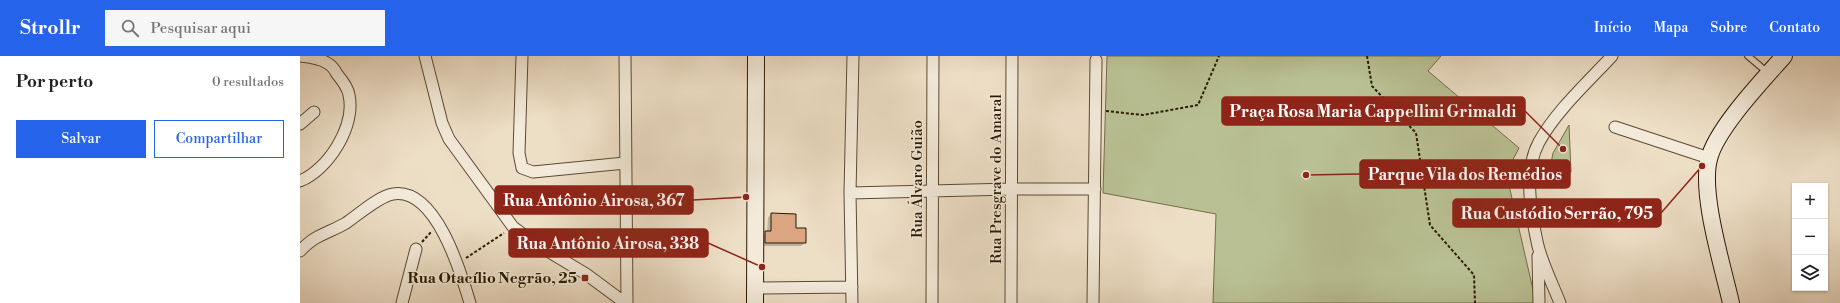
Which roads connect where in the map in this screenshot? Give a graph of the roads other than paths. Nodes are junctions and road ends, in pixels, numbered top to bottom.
1 (300, 56) edge
2 (425, 56) edge
3 (522, 56) edge
4 (625, 56) edge
5 (756, 56) edge
6 (853, 56) edge
7 (933, 56) edge
8 (1012, 56) edge
9 (1612, 56) edge
10 (1748, 56) edge
11 (1784, 56) edge
12 (1096, 60) dead end
13 (1768, 74) junction
14 (314, 112) dead end
15 (300, 124) edge
16 (1615, 127) dead end
17 (1709, 158) junction
18 (625, 163) junction
19 (300, 181) edge
20 (1011, 189) junction
21 (1095, 189) junction
22 (932, 191) junction
23 (850, 193) junction
24 (1538, 247) junction
25 (416, 249) road end
26 (300, 251) edge
27 (852, 288) junction
28 (755, 295) edge
29 (402, 303) edge
30 (470, 303) edge
31 (626, 303) edge
32 (852, 303) edge
33 (932, 303) edge
34 (1011, 303) edge
35 (1093, 303) edge
36 (1539, 303) edge
37 (1560, 303) edge
38 (1731, 303) edge

1 - 19 street
2 - 31 street
3 - 18 street
4 - 18 street
5 - 28 street
6 - 23 street
7 - 22 street, Rua Álvaro Guião
8 - 20 street, Rua Presgrave do Amaral
9 - 24 street
10 - 13 lane
11 - 13 street
12 - 21 street
13 - 17 street
14 - 15 street
16 - 17 street
17 - 38 street
18 - 31 street
20 - 21 street
20 - 22 street
20 - 34 street, Rua Presgrave do Amaral
21 - 35 street
22 - 23 street
22 - 33 street, Rua Álvaro Guião
23 - 27 street
24 - 36 street
24 - 37 street
25 - 29 street
26 - 30 street
27 - 28 street
27 - 32 street

